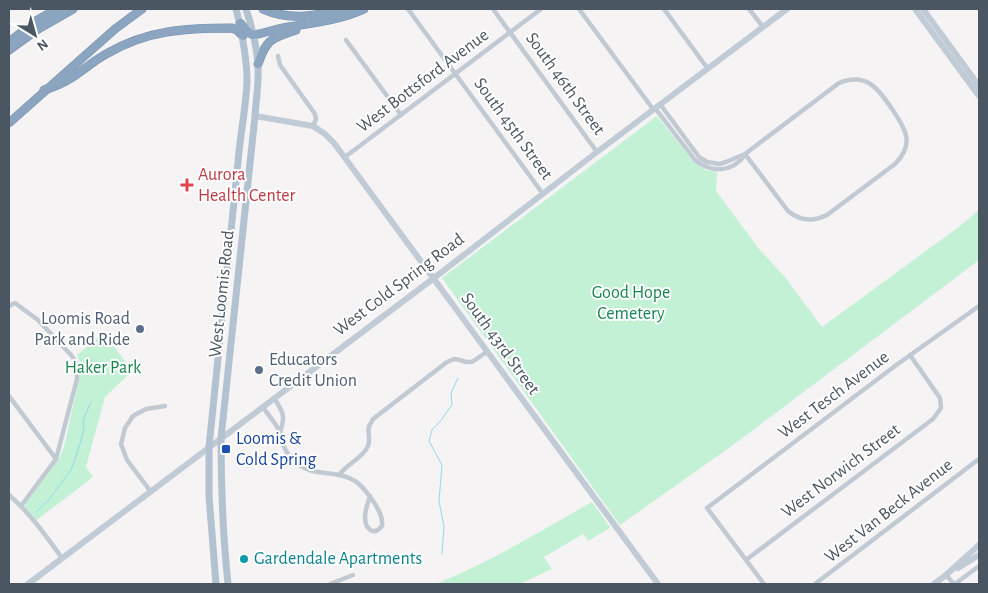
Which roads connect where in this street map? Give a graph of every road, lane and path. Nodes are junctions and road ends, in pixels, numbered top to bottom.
1 (57, 9) edge
2 (73, 9) edge
3 (142, 9) edge
4 (236, 9) edge
5 (246, 9) edge
6 (264, 9) edge
7 (347, 9) edge
8 (364, 9) edge
9 (408, 9) edge
10 (493, 9) edge
11 (541, 9) edge
12 (579, 9) edge
13 (664, 9) edge
14 (749, 9) edge
15 (787, 9) edge
16 (916, 9) edge
17 (923, 9) edge
18 (240, 23) junction
19 (309, 24) junction
20 (763, 27) junction
21 (510, 32) junction
22 (254, 35) junction
23 (243, 36) junction
24 (346, 40) dead end
25 (9, 42) edge
26 (9, 50) edge
27 (278, 56) dead end
28 (258, 64) junction
29 (708, 69) junction
30 (456, 73) junction
31 (979, 86) edge
32 (44, 90) junction
33 (246, 90) junction
34 (979, 96) edge
35 (656, 107) junction
36 (401, 115) junction
37 (244, 116) junction
38 (255, 116) junction
39 (9, 123) edge
40 (313, 126) junction
41 (252, 149) junction
42 (597, 152) junction
43 (746, 154) junction
44 (345, 157) junction
45 (543, 194) junction
46 (434, 278) junction
47 (226, 281) junction
48 (238, 281) junction
49 (9, 306) edge
50 (979, 306) edge
51 (488, 351) junction
52 (910, 355) junction
53 (9, 396) edge
54 (274, 398) junction
55 (165, 406) dead end
56 (263, 406) junction
57 (280, 432) junction
58 (221, 438) junction
59 (209, 447) junction
60 (56, 458) junction
61 (979, 460) edge
62 (339, 475) junction
63 (151, 492) junction
64 (9, 495) edge
65 (370, 496) junction
66 (21, 506) junction
67 (979, 545) edge
68 (979, 555) edge
69 (62, 558) junction
70 (746, 560) junction
71 (979, 566) edge
72 (353, 575) dead end
73 (946, 575) junction
74 (823, 579) junction
75 (28, 584) edge
76 (216, 584) edge
77 (228, 584) edge
78 (330, 584) edge
79 (658, 584) edge
80 (764, 584) edge
81 (815, 584) edge
82 (826, 584) edge
83 (934, 584) edge
84 (955, 584) edge

1 - 25 highway
2 - 26 highway
3 - 32 highway
4 - 18 main road, West Loomis Road
5 - 22 main road, West Loomis Road
6 - 7 highway
8 - 19 highway
9 - 30 street, South 45th Street
10 - 21 street, South 46th Street
11 - 21 street, West Bottsford Avenue
12 - 35 street
13 - 29 street
14 - 20 street
15 - 20 street, West Cold Spring Road
16 - 34 street
17 - 31 street
18 - 22 highway
18 - 23 main road, West Loomis Road
19 - 22 highway
19 - 28 highway
20 - 29 street, West Cold Spring Road
21 - 30 street, West Bottsford Avenue
21 - 42 street, South 46th Street
22 - 28 main road, West Loomis Road
23 - 32 highway
23 - 33 main road, West Loomis Road
24 - 36 street
27 - 40 street
28 - 38 main road, West Loomis Road
29 - 35 street, West Cold Spring Road
30 - 36 street, West Bottsford Avenue
30 - 45 street, South 45th Street
32 - 39 highway
33 - 37 main road, West Loomis Road
33 - 38 main road
35 - 42 street, West Cold Spring Road
35 - 43 street
36 - 44 street, West Bottsford Avenue
37 - 41 main road
37 - 47 main road, West Loomis Road
38 - 40 street, South 43rd Street
38 - 41 main road, West Loomis Road
40 - 44 street, South 43rd Street
41 - 48 main road, West Loomis Road
42 - 45 street, West Cold Spring Road
43 - 43 street
44 - 46 street, South 43rd Street
45 - 46 street, West Cold Spring Road
46 - 51 street, South 43rd Street
46 - 54 street, West Cold Spring Road
47 - 48 main road
47 - 59 main road, West Loomis Road
48 - 58 main road, West Loomis Road
49 - 60 street
50 - 52 street, West Tesch Avenue
51 - 62 street
51 - 79 street, South 43rd Street
52 - 70 street, West Norwich Street
52 - 70 street, West Tesch Avenue
53 - 60 street
54 - 56 street, West Cold Spring Road
54 - 57 street
55 - 63 street
56 - 57 street
56 - 58 street, West Cold Spring Road
57 - 62 street
58 - 59 street, West Cold Spring Road
58 - 77 main road, West Loomis Road
59 - 63 street, West Cold Spring Road
59 - 76 main road, West Loomis Road
60 - 66 street
61 - 74 street, West Van Beck Avenue
62 - 65 street
63 - 69 street, West Cold Spring Road
64 - 66 street
65 - 65 street
66 - 69 street
67 - 73 street
68 - 73 street
69 - 75 street, West Cold Spring Road
70 - 80 street
71 - 84 street
72 - 78 street
73 - 83 street
73 - 84 street
74 - 81 street, West Van Beck Avenue
74 - 82 street

